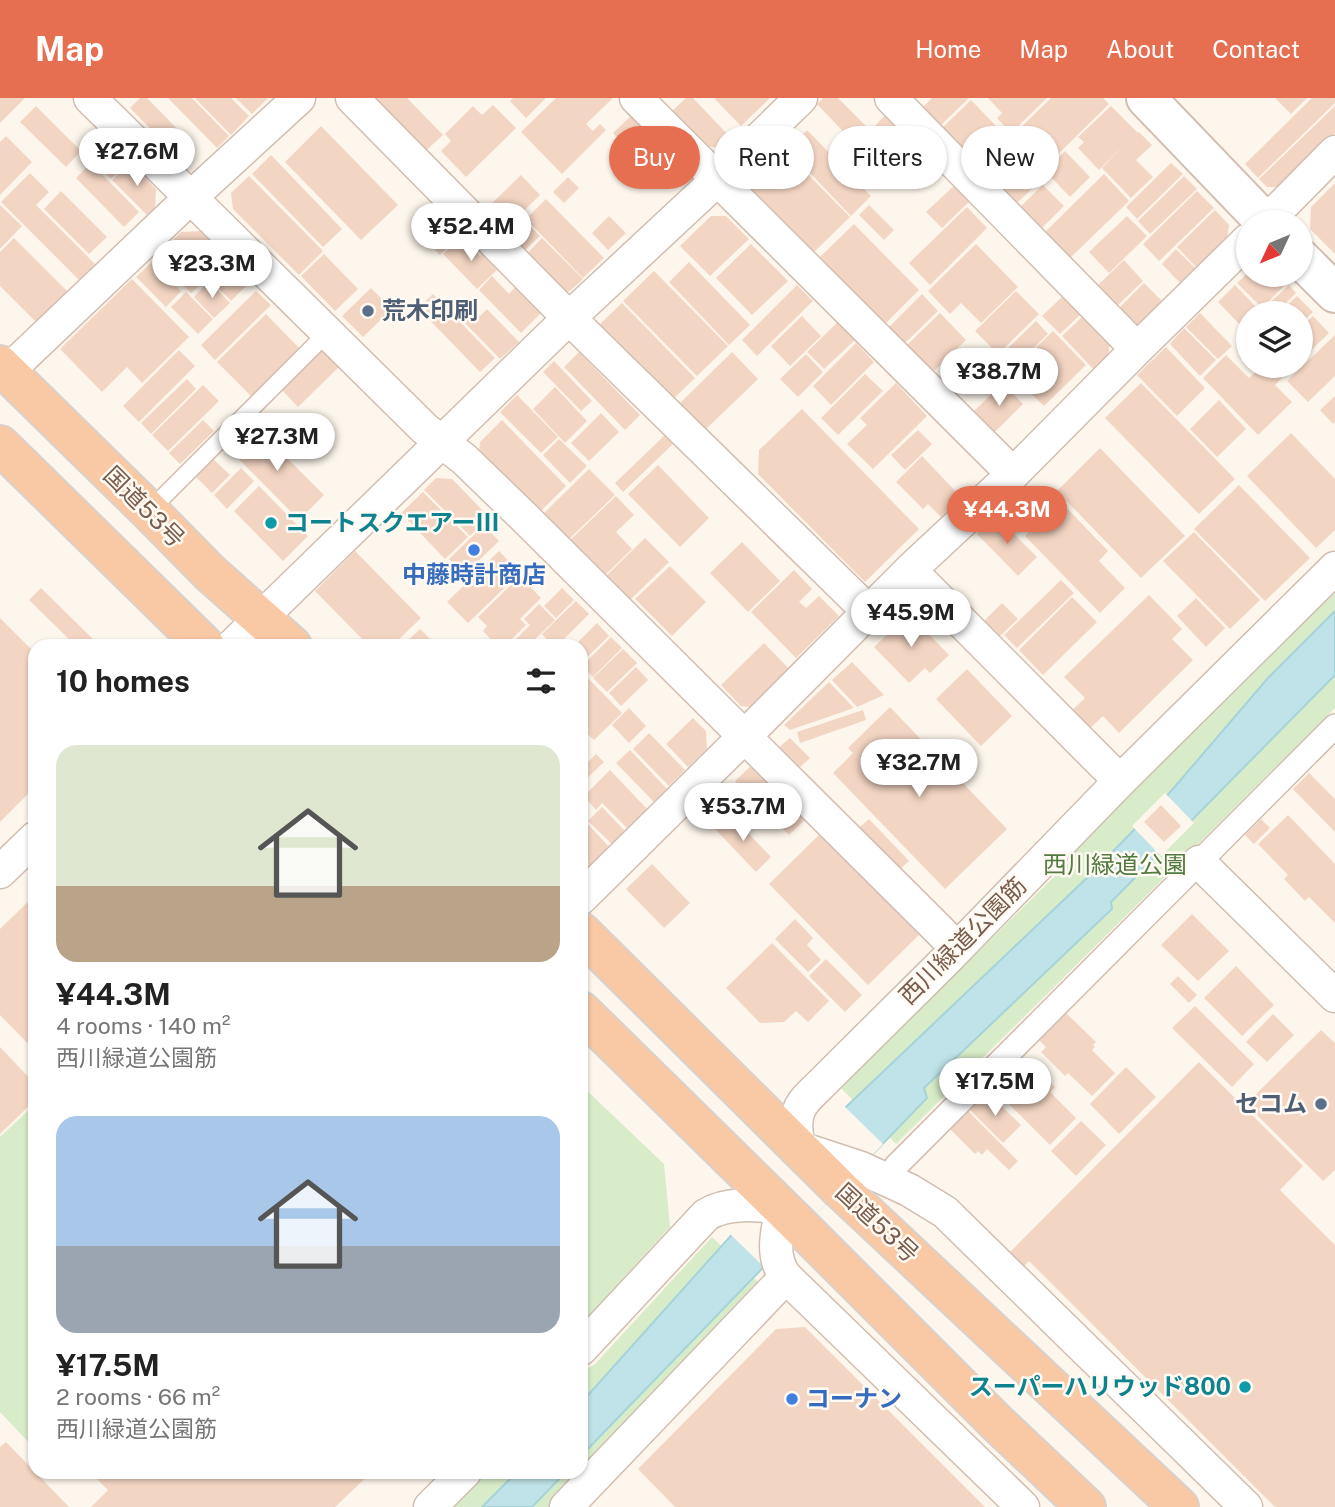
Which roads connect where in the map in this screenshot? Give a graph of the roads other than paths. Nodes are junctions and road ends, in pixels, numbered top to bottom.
1 (90, 98) edge
2 (299, 98) edge
3 (352, 98) edge
4 (636, 98) edge
5 (801, 98) edge
6 (891, 98) edge
7 (1146, 98) edge
8 (772, 126) edge
9 (1335, 152) edge
10 (714, 175) edge
11 (714, 183) edge
12 (728, 189) edge
13 (190, 198) junction
14 (1254, 210) edge
15 (1278, 210) edge
16 (1236, 252) edge
17 (1313, 271) edge
18 (1335, 293) edge
19 (569, 318) junction
20 (327, 332) junction
21 (1137, 349) junction
22 (3, 368) edge
23 (441, 442) junction
24 (0, 445) edge
25 (1013, 474) junction
26 (149, 511) junction
27 (1335, 568) edge
28 (910, 570) junction
29 (868, 611) junction
30 (260, 618) junction
31 (198, 639) edge
32 (239, 639) edge
33 (284, 639) edge
34 (1335, 726) edge
35 (745, 736) junction
36 (1120, 781) junction
37 (28, 845) edge
38 (1199, 862) junction
39 (0, 872) edge
40 (588, 891) edge
41 (588, 939) edge
42 (957, 948) junction
43 (1335, 996) edge
44 (588, 1019) edge
45 (802, 1149) junction
46 (896, 1166) dead end
47 (851, 1179) junction
48 (776, 1208) junction
49 (781, 1267) junction
50 (588, 1341) edge
51 (588, 1467) edge
52 (458, 1479) edge
53 (430, 1507) edge
54 (1023, 1507) edge
55 (1086, 1507) edge
56 (1179, 1507) edge
57 (1246, 1507) edge

1 - 13 street
2 - 13 street
3 - 19 street
4 - 10 street
5 - 8 street
6 - 21 street
7 - 14 street
9 - 15 street
11 - 19 street
12 - 25 street
13 - 20 street
13 - 22 street
16 - 21 street
17 - 18 street
19 - 23 street
19 - 29 street
20 - 23 street
20 - 26 lane
21 - 25 street
22 - 26 highway, 国道53号
23 - 30 street
23 - 35 street
24 - 31 highway
25 - 28 street
26 - 30 highway, 国道53号
27 - 36 street, 西川緑道公園筋
28 - 29 street
28 - 36 street
29 - 35 street
30 - 32 street
30 - 33 highway, 国道53号
34 - 38 street
35 - 40 street
35 - 42 street
36 - 42 street, 西川緑道公園筋
37 - 39 street
38 - 43 street
38 - 46 street
41 - 45 highway, 国道53号
42 - 45 street, 西川緑道公園筋
44 - 48 highway
45 - 47 highway, 国道53号
47 - 56 highway, 国道53号
47 - 57 street
48 - 49 street
48 - 50 street
48 - 55 highway
49 - 51 street
49 - 54 street
52 - 53 street

